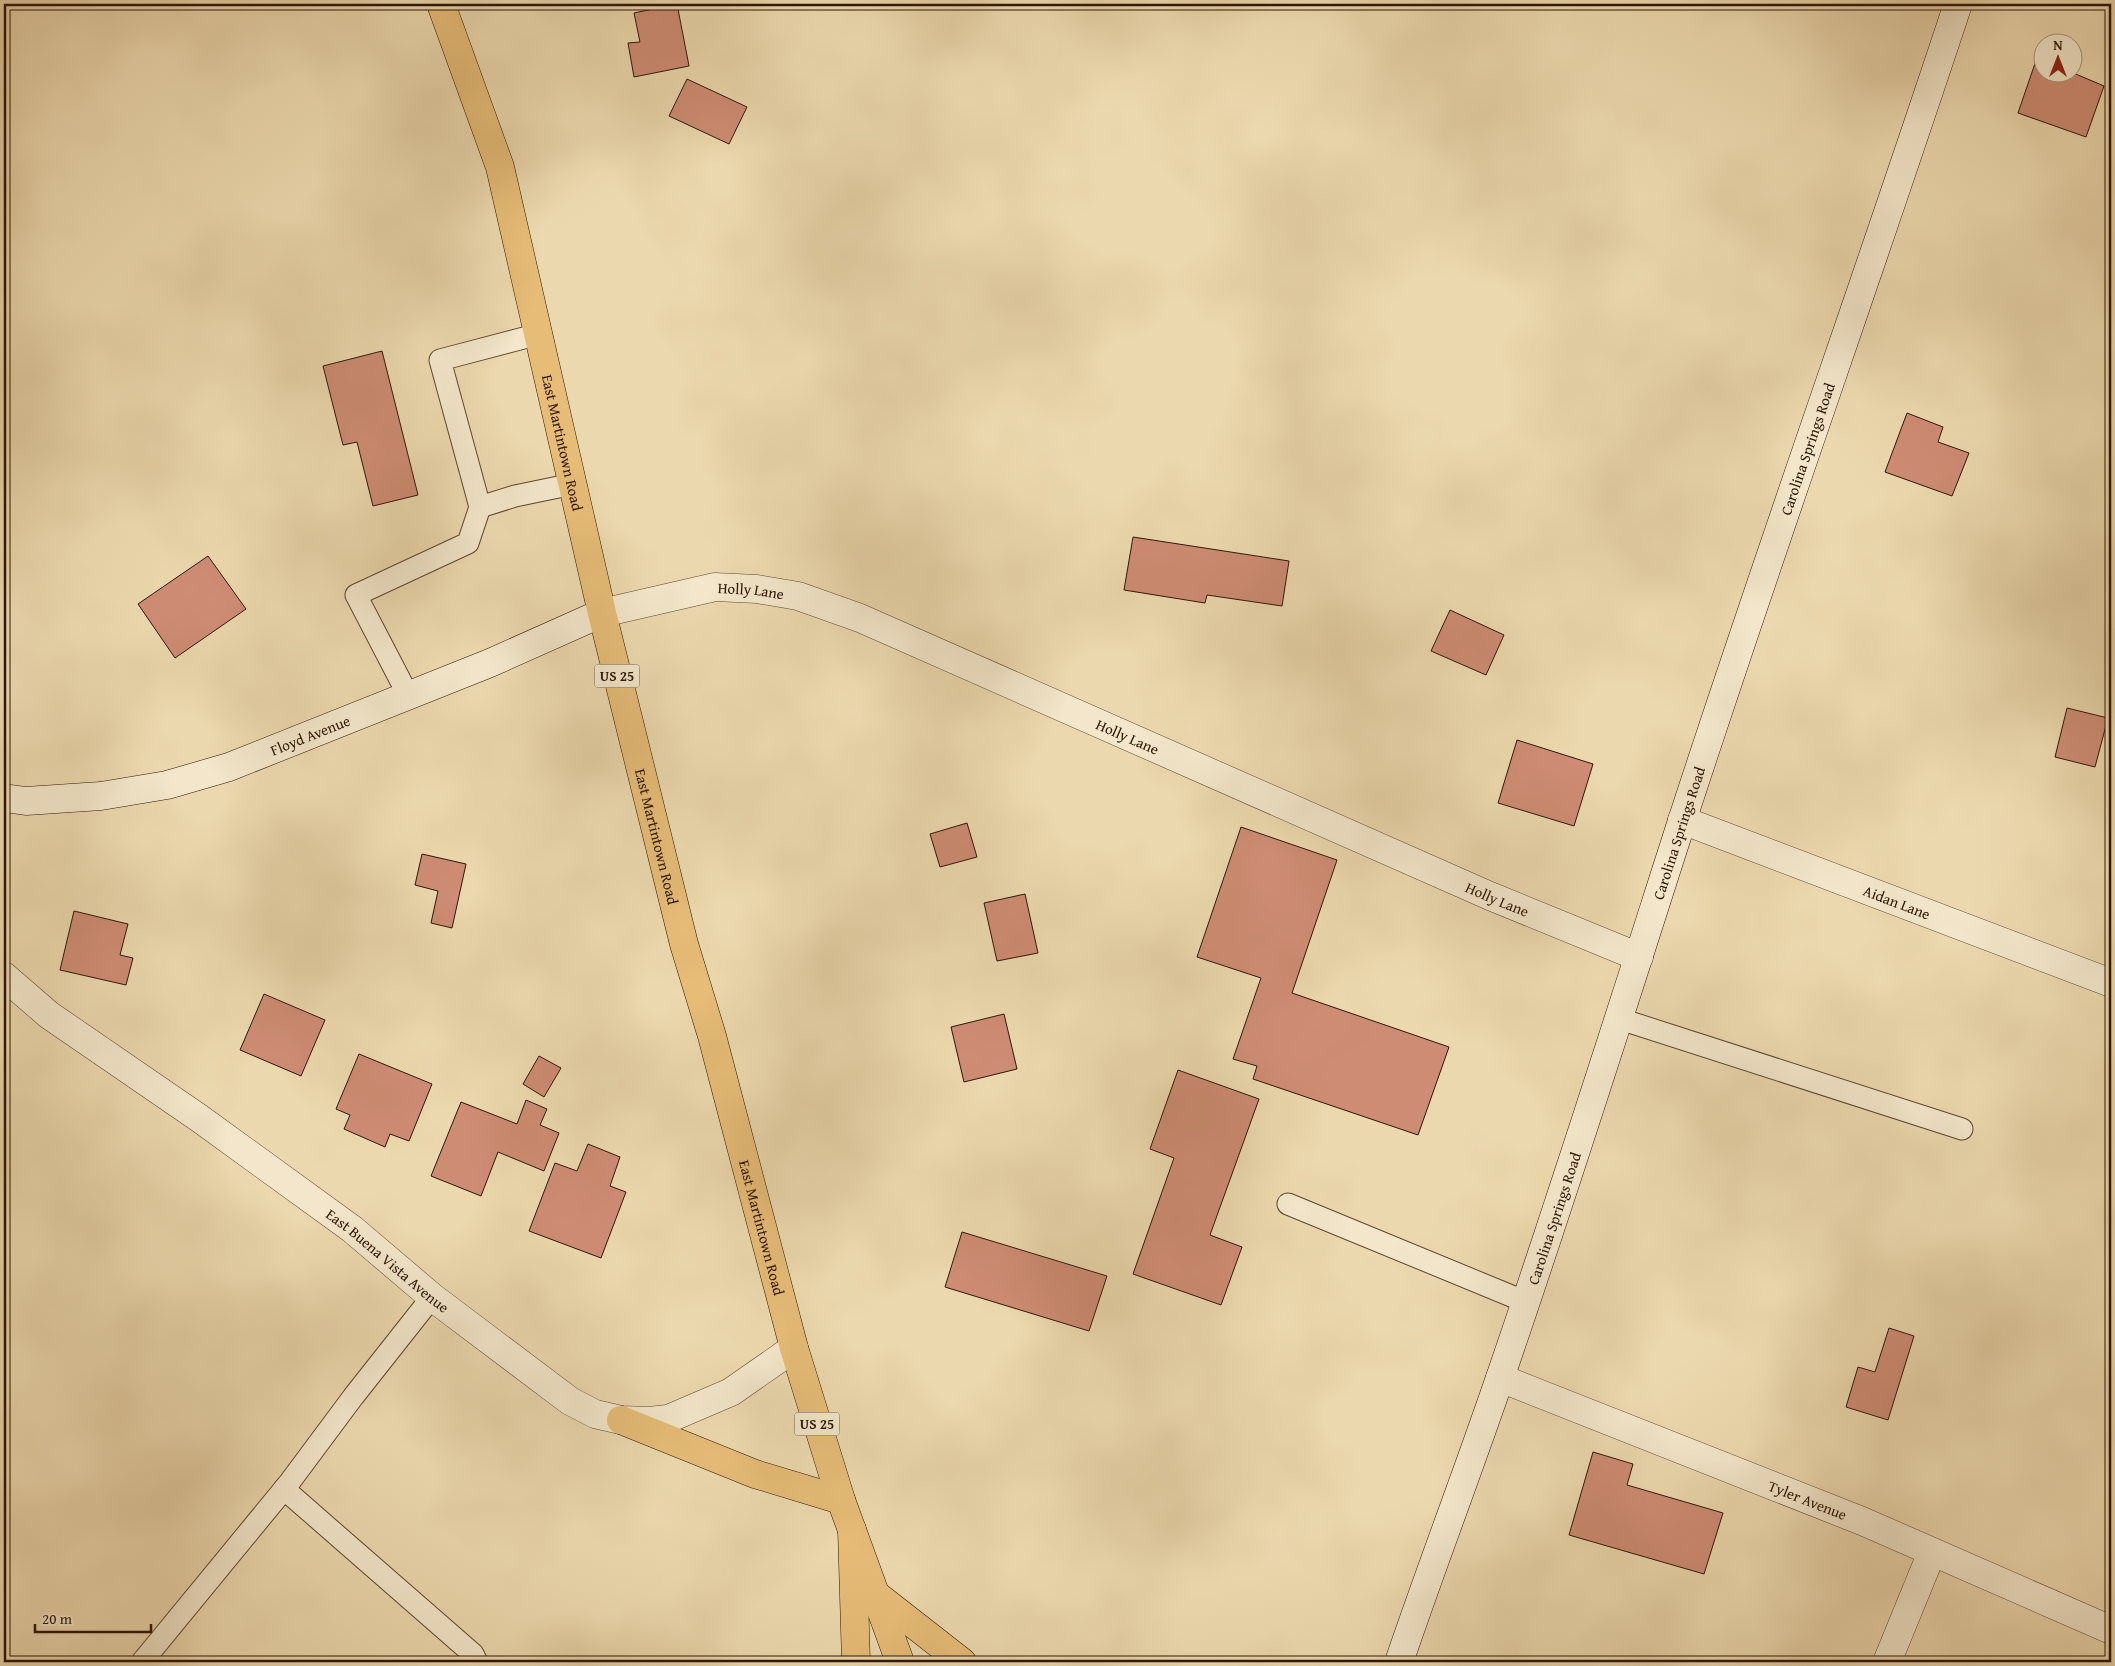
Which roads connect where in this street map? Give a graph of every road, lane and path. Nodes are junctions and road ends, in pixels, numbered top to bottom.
1 (441, 4) edge
2 (1958, 4) edge
3 (539, 334) junction
4 (572, 484) junction
5 (480, 507) junction
6 (602, 613) junction
7 (408, 696) junction
8 (4, 798) edge
9 (1682, 820) junction
10 (1639, 957) junction
11 (4, 976) edge
12 (2111, 983) edge
13 (1617, 1018) junction
14 (1962, 1129) dead end
15 (1288, 1204) dead end
16 (432, 1297) junction
17 (1526, 1302) junction
18 (794, 1348) junction
19 (1500, 1378) junction
20 (622, 1420) junction
21 (284, 1489) junction
22 (841, 1500) junction
23 (852, 1530) junction
24 (1932, 1552) junction
25 (875, 1594) junction
26 (2111, 1630) edge
27 (157, 1654) edge
28 (142, 1662) edge
29 (477, 1662) edge
30 (856, 1662) edge
31 (900, 1662) edge
32 (962, 1662) edge
33 (1399, 1662) edge
34 (1887, 1662) edge

1 - 3 main road, East Martintown Road / US 25
2 - 9 street, Carolina Springs Road
3 - 4 main road, East Martintown Road / US 25
3 - 5 lane
4 - 5 lane
4 - 6 main road, East Martintown Road / US 25
5 - 7 lane
6 - 7 street, Floyd Avenue
6 - 10 street, Holly Lane
6 - 18 main road, East Martintown Road / US 25
7 - 8 street, Floyd Avenue
9 - 10 street, Carolina Springs Road
9 - 12 street, Aidan Lane
10 - 13 street, Carolina Springs Road
11 - 16 street, East Buena Vista Avenue
13 - 14 lane
13 - 17 street, Carolina Springs Road
15 - 17 lane
16 - 20 street, East Buena Vista Avenue
16 - 21 lane
17 - 19 street, Carolina Springs Road
18 - 20 street, East Buena Vista Avenue
18 - 22 main road, East Martintown Road / US 25
19 - 24 street, Tyler Avenue
19 - 33 street, Carolina Springs Road
20 - 22 main road
21 - 27 lane
21 - 29 lane
22 - 23 main road, East Martintown Road / US 25
23 - 25 main road, East Martintown Road / US 25
23 - 30 main road, US 25
24 - 26 street, Tyler Avenue
24 - 34 street
25 - 31 main road, East Martintown Road / US 25
25 - 32 main road
27 - 28 lane

